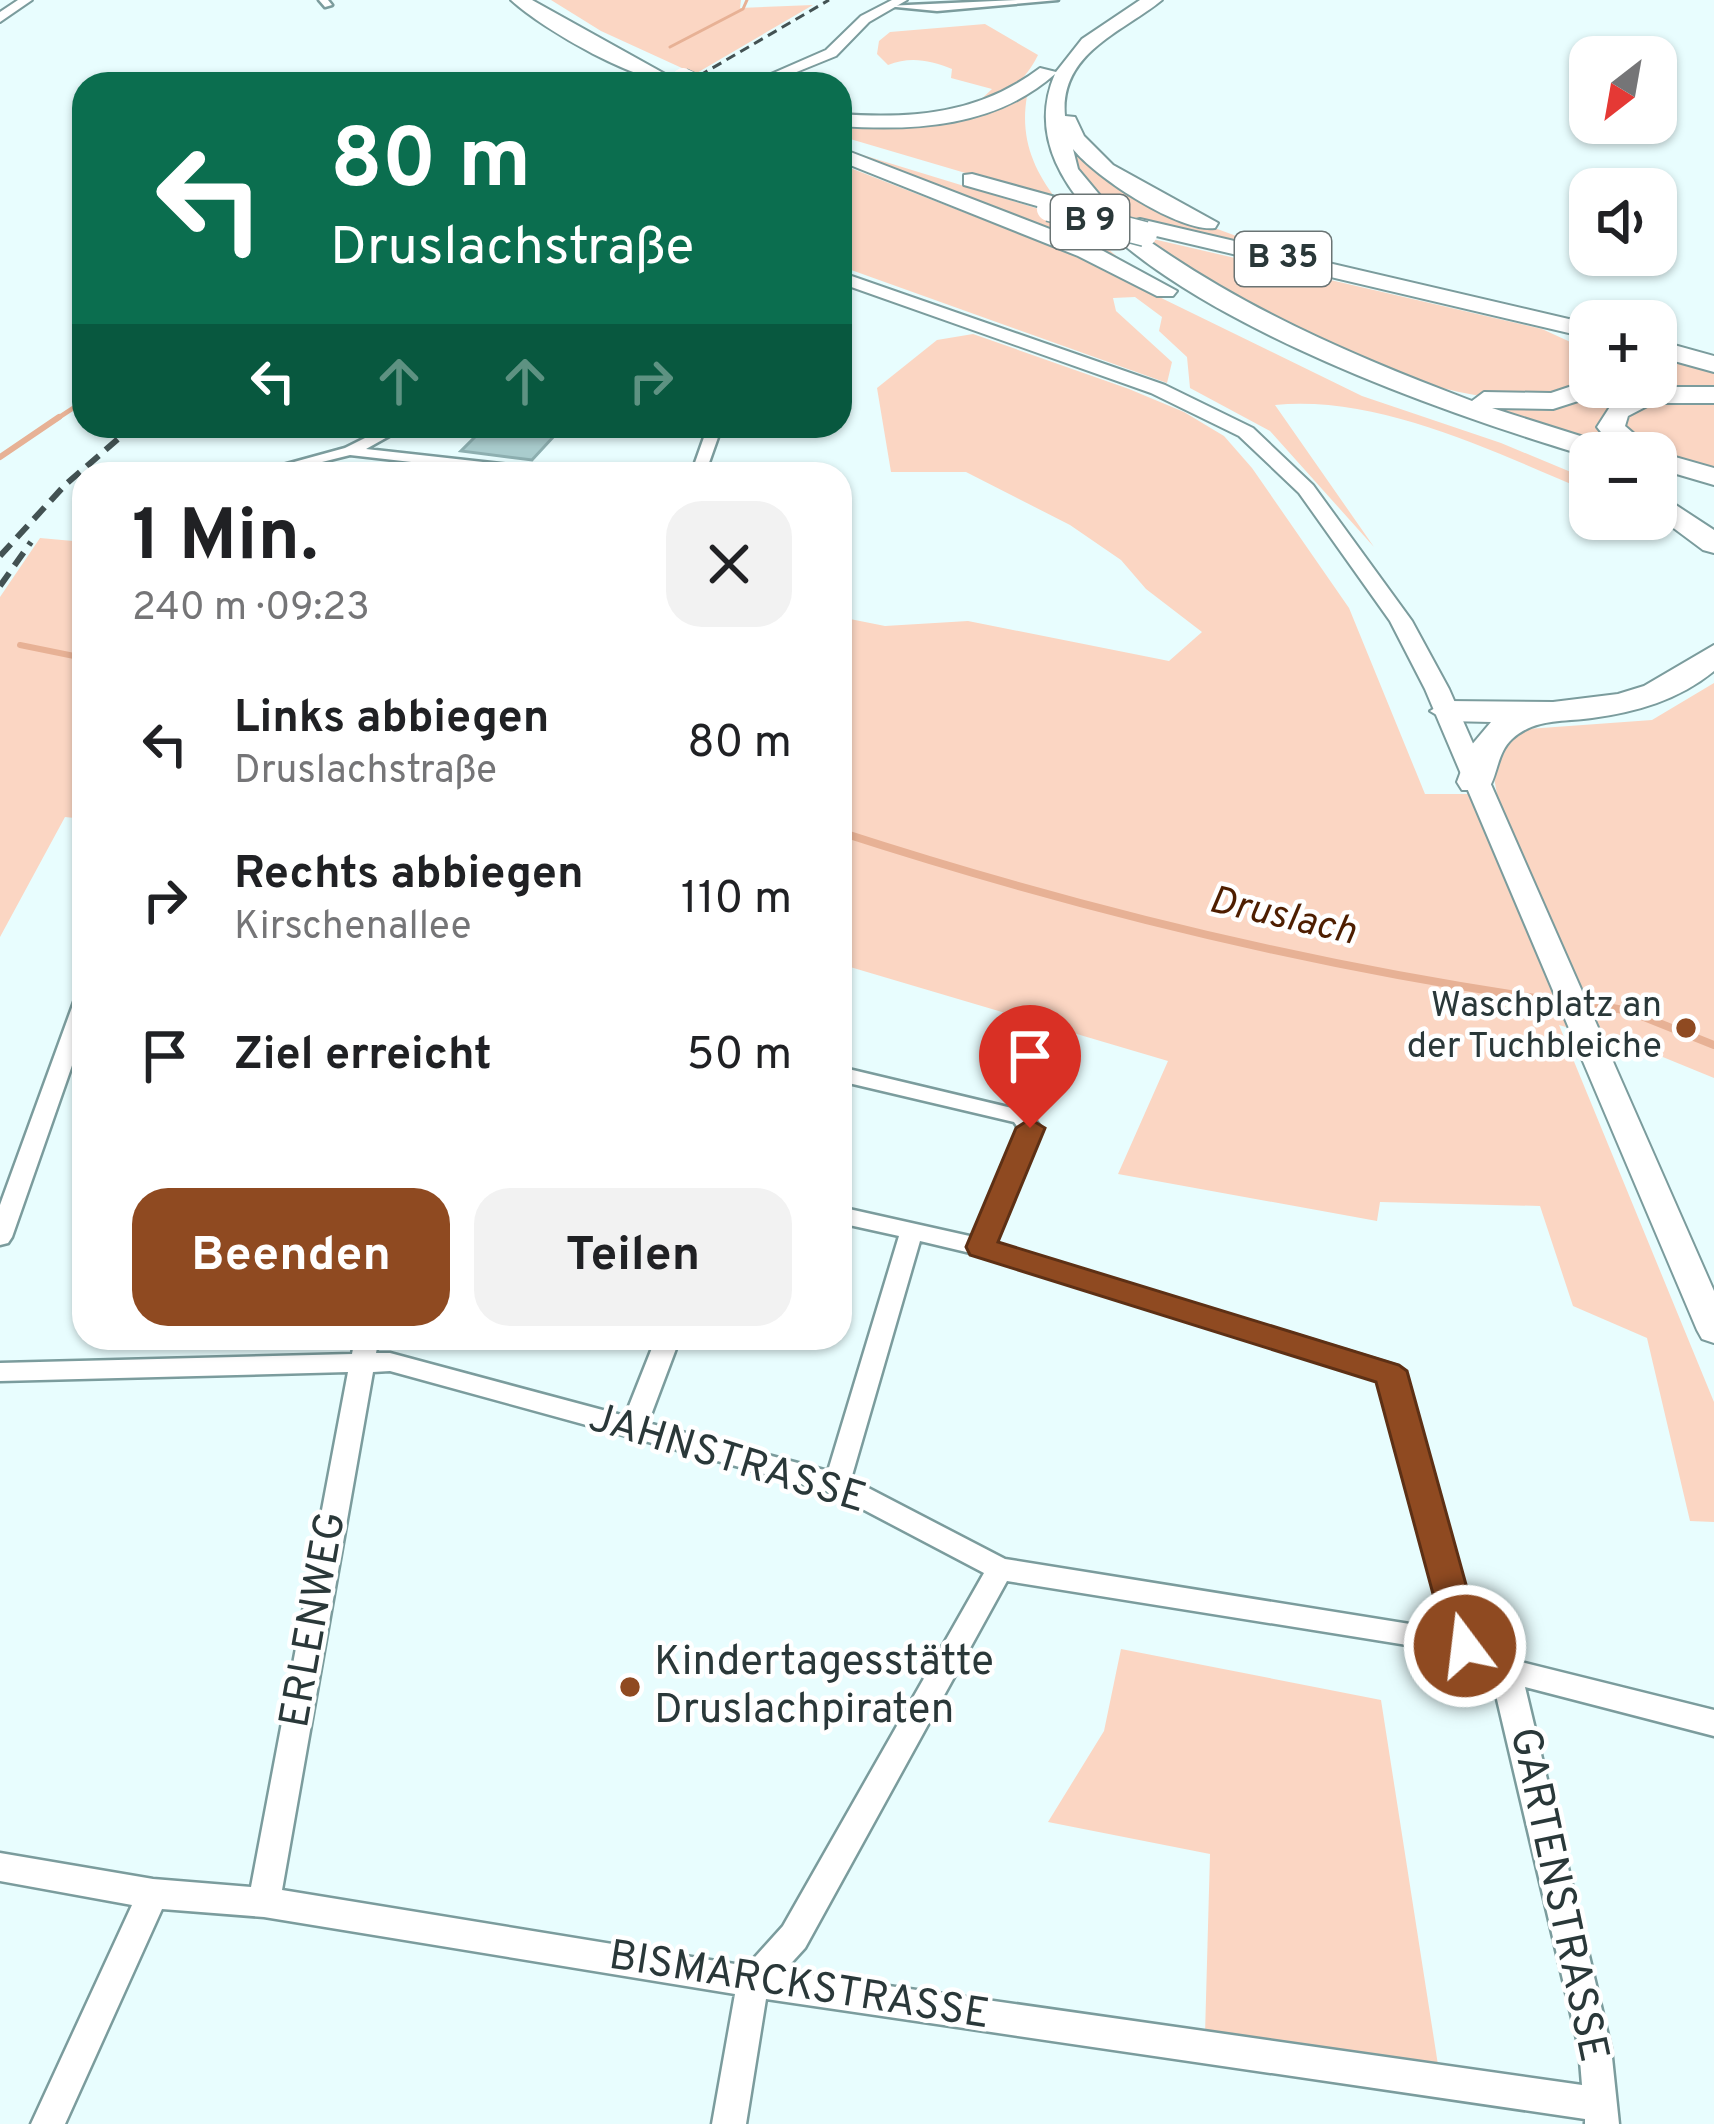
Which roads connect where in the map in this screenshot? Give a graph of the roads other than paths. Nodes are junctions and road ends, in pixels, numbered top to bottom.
1 (26, 0) edge
2 (520, 0) edge
3 (536, 0) edge
4 (1054, 0) edge
5 (1135, 0) edge
6 (1153, 0) edge
7 (896, 3) edge
8 (0, 17) edge
9 (656, 72) edge
10 (660, 72) edge
11 (784, 72) edge
12 (1052, 81) junction
13 (852, 120) edge
14 (852, 149) edge
15 (852, 151) edge
16 (1143, 230) junction
17 (852, 281) edge
18 (1425, 291) junction
19 (1228, 320) junction
20 (1569, 326) edge
21 (1569, 339) edge
22 (1677, 354) edge
23 (1347, 362) junction
24 (1714, 364) edge
25 (1569, 395) edge
26 (1714, 395) edge
27 (1615, 432) edge
28 (376, 438) edge
29 (1569, 441) edge
30 (350, 451) junction
31 (1569, 457) edge
32 (306, 462) edge
33 (448, 462) edge
34 (1677, 469) edge
35 (1714, 480) edge
36 (1677, 485) edge
37 (1714, 495) edge
38 (1677, 517) edge
39 (1714, 544) edge
40 (1714, 655) edge
41 (1447, 710) junction
42 (1539, 711) junction
43 (1475, 782) junction
44 (72, 1036) edge
45 (852, 1077) edge
46 (852, 1218) edge
47 (912, 1231) junction
48 (0, 1237) edge
49 (981, 1247) junction
50 (1714, 1330) edge
51 (349, 1350) edge
52 (365, 1350) edge
53 (367, 1350) edge
54 (663, 1350) edge
55 (0, 1372) edge
56 (633, 1428) junction
57 (836, 1484) junction
58 (1000, 1569) junction
59 (1465, 1646) junction
60 (1502, 1670) junction
61 (1714, 1723) edge
62 (0, 1867) edge
63 (153, 1894) junction
64 (264, 1902) junction
65 (753, 1982) junction
66 (1601, 2114) edge
67 (48, 2124) edge
68 (729, 2124) edge

1 - 8 main road
2 - 9 highway
3 - 10 highway
4 - 7 street
5 - 12 highway
6 - 12 highway, B 9
7 - 11 main road
12 - 13 highway
12 - 18 highway
12 - 19 highway, B 9
12 - 23 highway, B 9
14 - 16 highway, bridge
15 - 19 highway
16 - 18 highway, B 35
16 - 21 highway
17 - 41 main road
18 - 20 highway, B 35
19 - 31 highway, B 9
22 - 24 highway
23 - 25 highway
23 - 29 highway, B 9
26 - 27 highway
28 - 30 street
30 - 32 street
30 - 33 street
34 - 35 highway
36 - 37 highway
38 - 39 highway
40 - 42 highway
41 - 42 highway
41 - 43 main road
42 - 43 highway
43 - 50 main road
44 - 48 street
45 - 49 street
46 - 47 street
47 - 49 street
47 - 57 street
49 - 59 street
51 - 55 street, JAHNSTRASSE
52 - 64 street, ERLENWEG
53 - 56 street, JAHNSTRASSE
54 - 56 street
56 - 57 street, JAHNSTRASSE
57 - 58 street, JAHNSTRASSE
58 - 59 street, JAHNSTRASSE
58 - 65 street
59 - 60 street, JAHNSTRASSE
60 - 61 street, JAHNSTRASSE
60 - 66 street, GARTENSTRASSE
62 - 63 street, BISMARCKSTRASSE
63 - 64 street, BISMARCKSTRASSE
63 - 67 street
64 - 65 street, BISMARCKSTRASSE
65 - 66 street, BISMARCKSTRASSE
65 - 68 street

